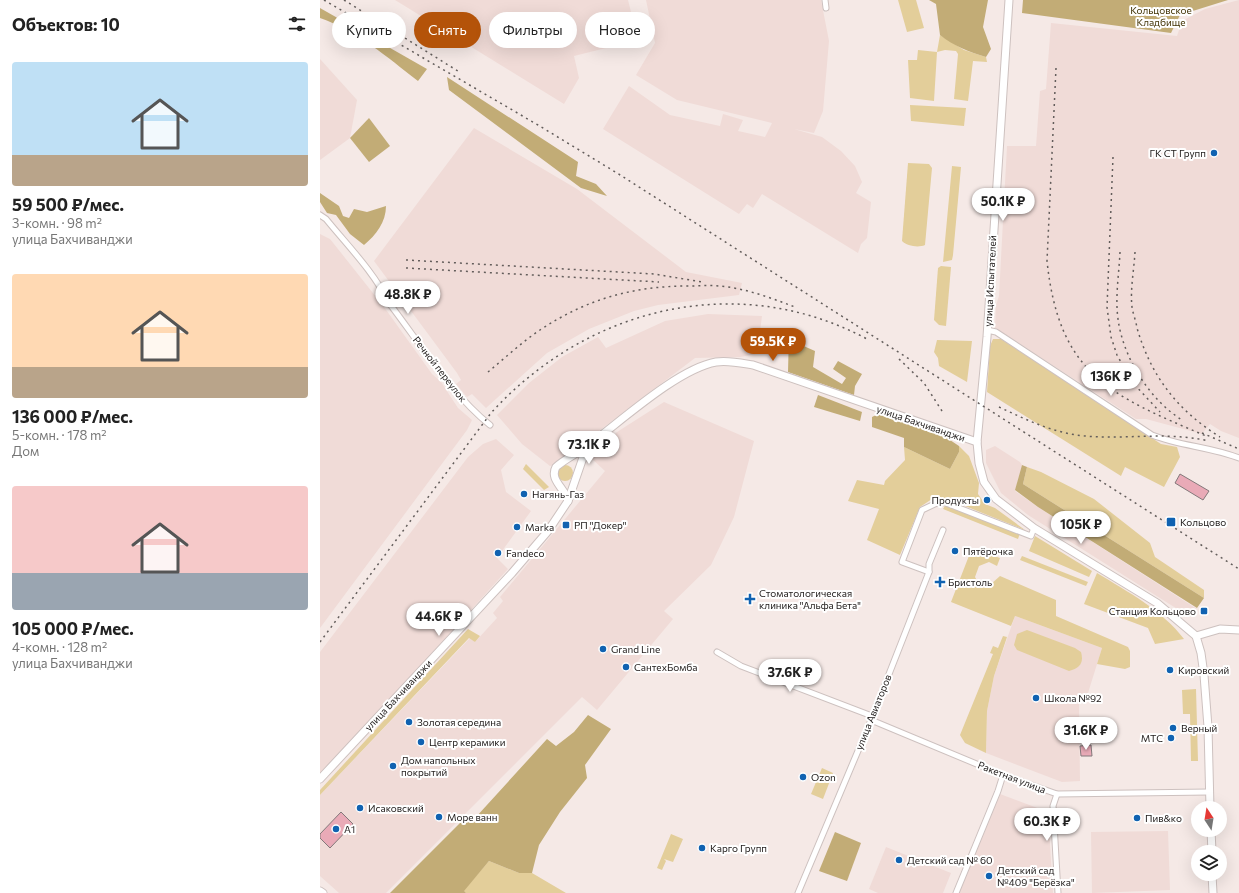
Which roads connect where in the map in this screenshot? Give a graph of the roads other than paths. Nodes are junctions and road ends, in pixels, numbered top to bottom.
1 (825, 0) edge
2 (1009, 0) edge
3 (826, 8) dead end
4 (320, 215) edge
5 (987, 330) junction
6 (490, 425) dead end
7 (977, 442) junction
8 (587, 446) junction
9 (1239, 458) edge
10 (563, 462) junction
11 (576, 475) junction
12 (573, 483) junction
13 (562, 487) junction
14 (568, 501) junction
15 (1034, 528) junction
16 (943, 530) dead end
17 (929, 572) junction
18 (1239, 630) edge
19 (1196, 636) junction
20 (717, 652) dead end
21 (872, 718) junction
22 (1003, 775) junction
23 (320, 779) edge
24 (1209, 792) junction
25 (1057, 794) junction
26 (1210, 801) edge
27 (1212, 881) edge
28 (798, 893) edge
29 (956, 893) edge
30 (1058, 893) edge
31 (1213, 893) edge

1 - 3 street
2 - 5 main road, улица Испытателей
4 - 6 street, Речной переулок
5 - 7 main road, улица Испытателей
5 - 9 street
7 - 8 main road, улица Бахчиванджи
7 - 15 main road, улица Бахчиванджи
8 - 10 main road, улица Бахчиванджи
8 - 11 main road, улица Бахчиванджи
10 - 11 main road
10 - 13 main road, улица Бахчиванджи
11 - 12 main road, улица Бахчиванджи
12 - 13 main road
12 - 14 main road, улица Бахчиванджи
13 - 14 main road, улица Бахчиванджи
14 - 23 main road, улица Бахчиванджи
15 - 17 street
15 - 19 main road, улица Бахчиванджи
16 - 17 street, улица Авиаторов
17 - 21 street, улица Авиаторов
18 - 19 main road
19 - 24 main road
20 - 21 street, Ракетная улица
21 - 22 street, Ракетная улица
21 - 28 street, улица Авиаторов
22 - 25 street, Ракетная улица
22 - 29 street
24 - 25 street, Ракетная улица
24 - 26 main road
25 - 30 street
27 - 31 main road

